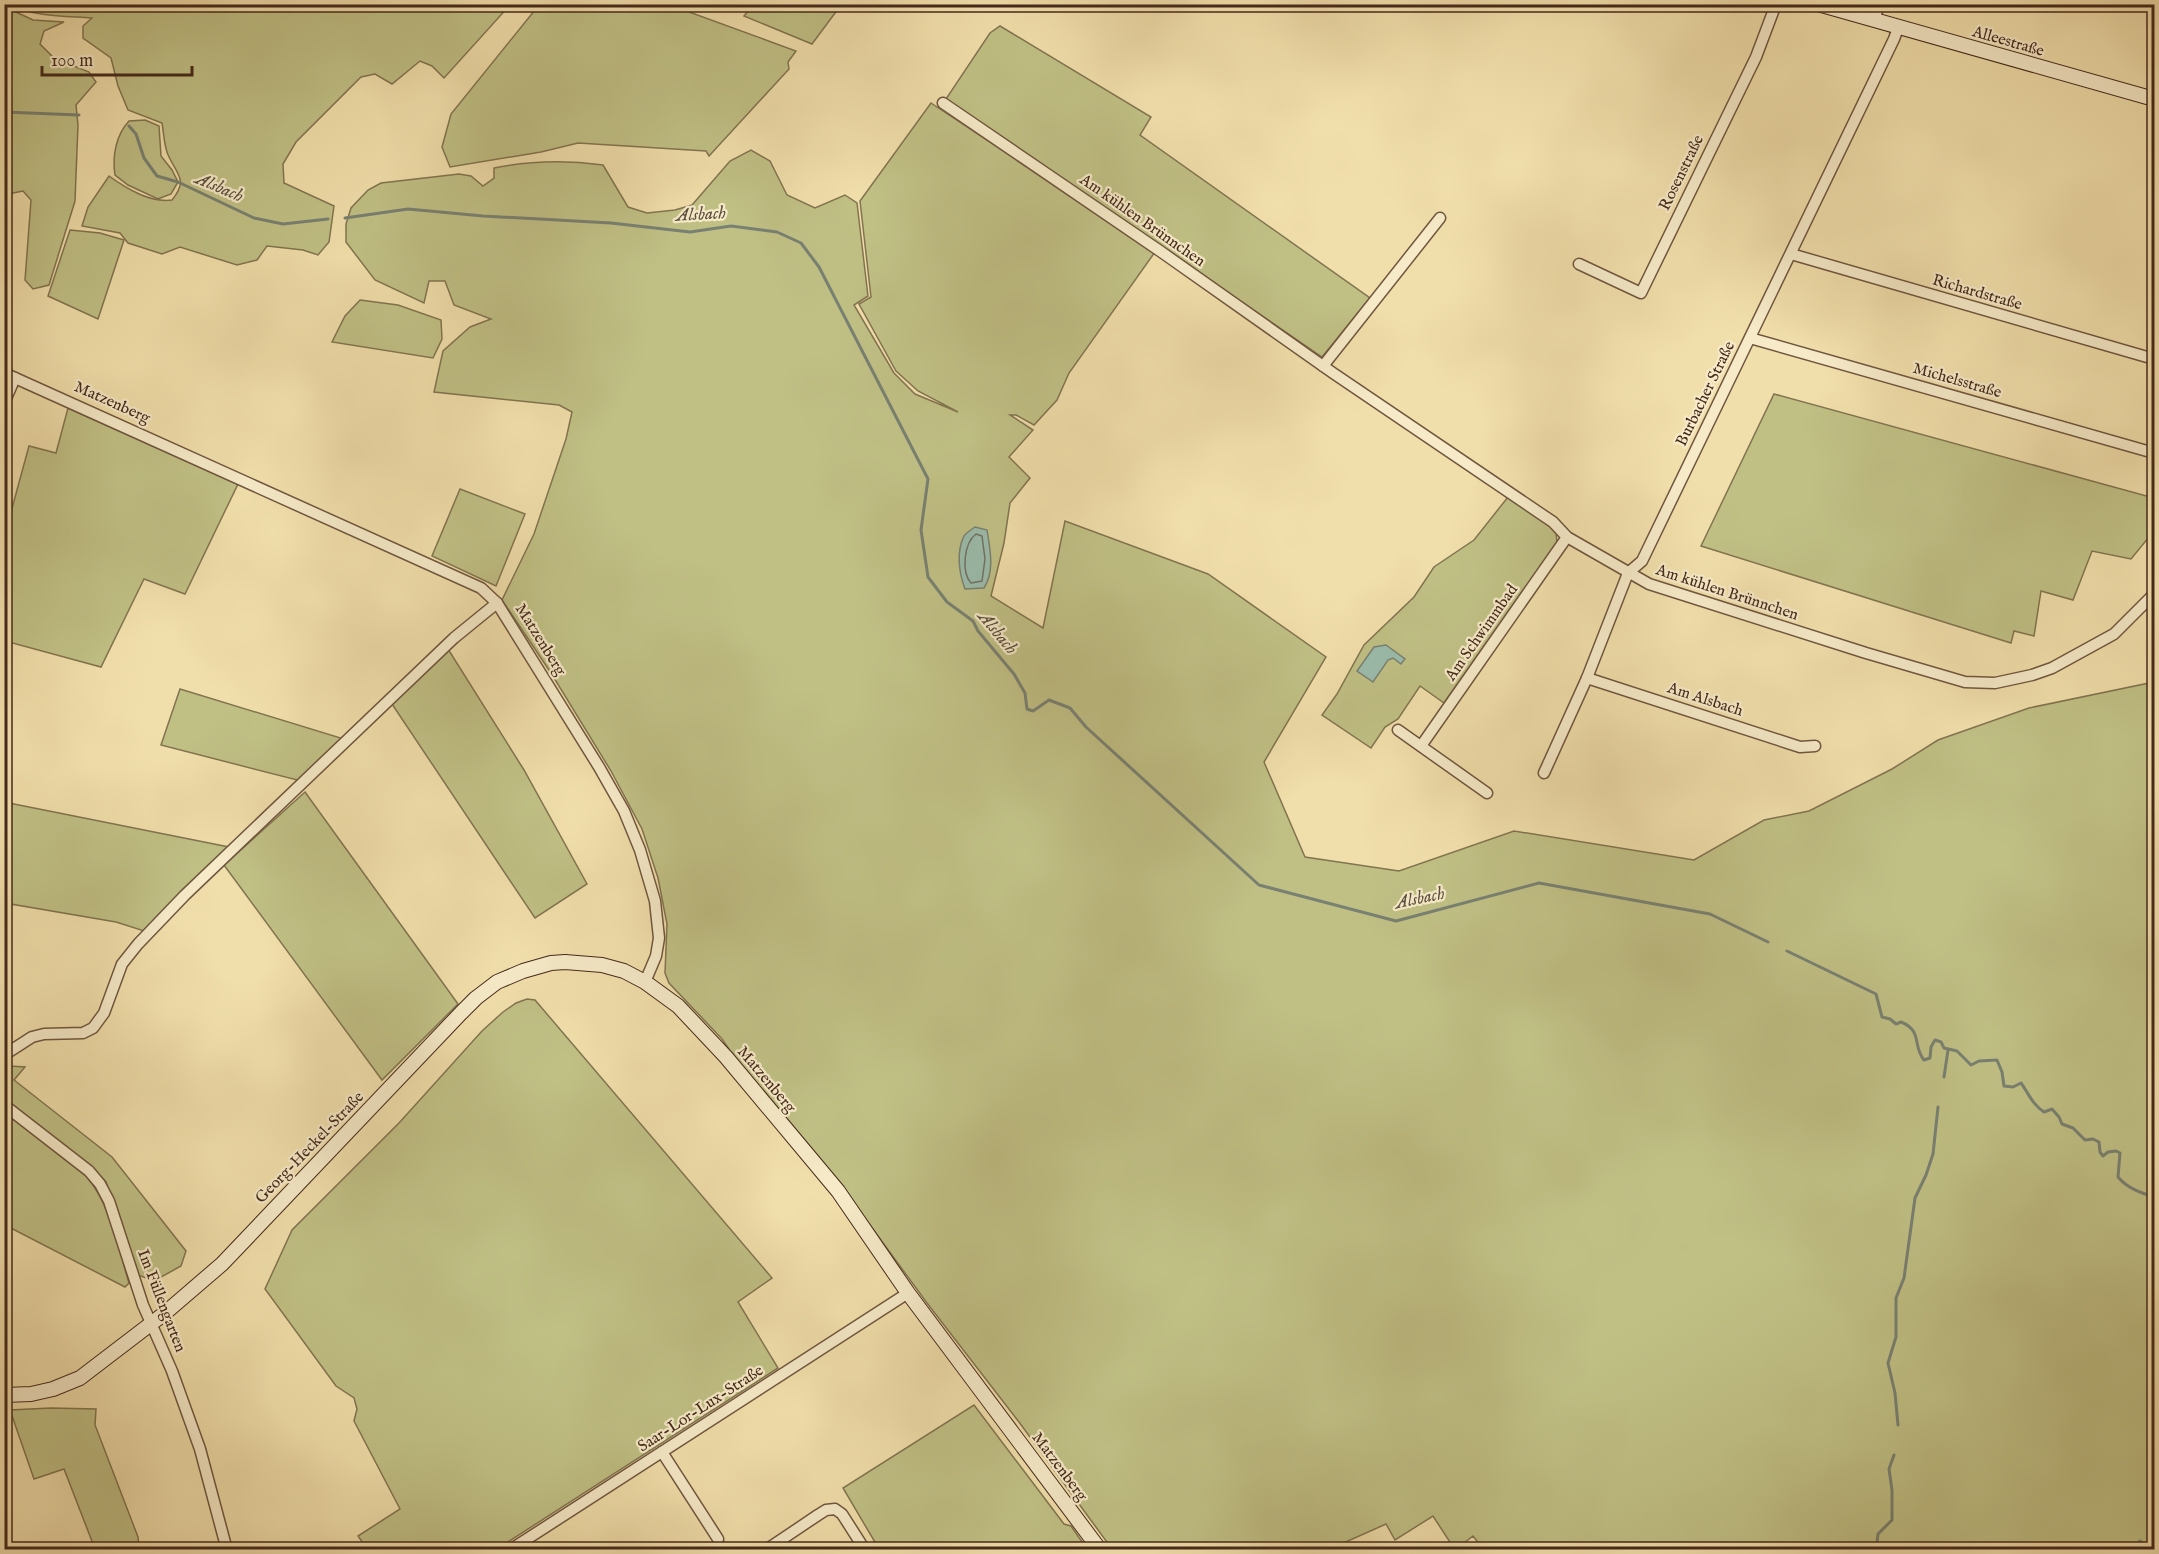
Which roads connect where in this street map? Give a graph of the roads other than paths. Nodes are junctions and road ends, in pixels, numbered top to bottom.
1 (1776, 4) edge
2 (1818, 4) edge
3 (1878, 4) edge
4 (1875, 21) junction
5 (1898, 28) junction
6 (2154, 99) edge
7 (943, 103) dead end
8 (1440, 218) dead end
9 (1791, 254) junction
10 (1579, 264) dead end
11 (1750, 338) junction
12 (2154, 359) edge
13 (1323, 366) junction
14 (4, 373) edge
15 (15, 378) junction
16 (4, 403) edge
17 (2154, 453) edge
18 (1567, 537) junction
19 (1628, 573) junction
20 (2154, 594) edge
21 (497, 603) junction
22 (1587, 678) junction
23 (1398, 730) dead end
24 (1421, 746) junction
25 (1815, 746) dead end
26 (1544, 773) dead end
27 (1487, 793) dead end
28 (645, 982) junction
29 (4, 1055) edge
30 (4, 1105) edge
31 (908, 1293) junction
32 (152, 1323) junction
33 (4, 1395) edge
34 (662, 1452) junction
35 (718, 1539) tunnel mouth
36 (347, 1549) edge
37 (227, 1550) edge
38 (355, 1550) edge
39 (510, 1550) edge
40 (766, 1550) edge
41 (865, 1550) edge
42 (1100, 1550) edge

1 - 10 street, Rosenstraße
2 - 4 street, Alleestraße
3 - 4 street
4 - 5 street, Alleestraße
5 - 6 street, Alleestraße
5 - 9 street, Burbacher Straße
7 - 13 street, Am kühlen Brünnchen
8 - 13 street
9 - 11 street, Burbacher Straße
9 - 12 street, Richardstraße
11 - 17 street, Michelsstraße
11 - 19 street, Burbacher Straße
13 - 18 street, Am kühlen Brünnchen
14 - 15 street, Matzenberg
15 - 16 street
15 - 21 street, Matzenberg
18 - 19 street, Am kühlen Brünnchen
18 - 24 street, Am Schwimmbad
19 - 20 street, Am kühlen Brünnchen
19 - 22 street, Burbacher Straße
21 - 28 street, Matzenberg
21 - 29 street, Matzenberg
22 - 25 street, Am Alsbach
22 - 26 street, Burbacher Straße
23 - 24 street
24 - 27 street
28 - 31 street, Matzenberg
28 - 32 street, Georg-Heckel-Straße
30 - 32 street, Im Füllengarten
31 - 34 street, Saar-Lor-Lux-Straße
31 - 42 street, Matzenberg
32 - 33 street, Georg-Heckel-Straße
32 - 37 street, Im Füllengarten
34 - 35 street
34 - 39 street, Saar-Lor-Lux-Straße
36 - 38 street
40 - 41 street

